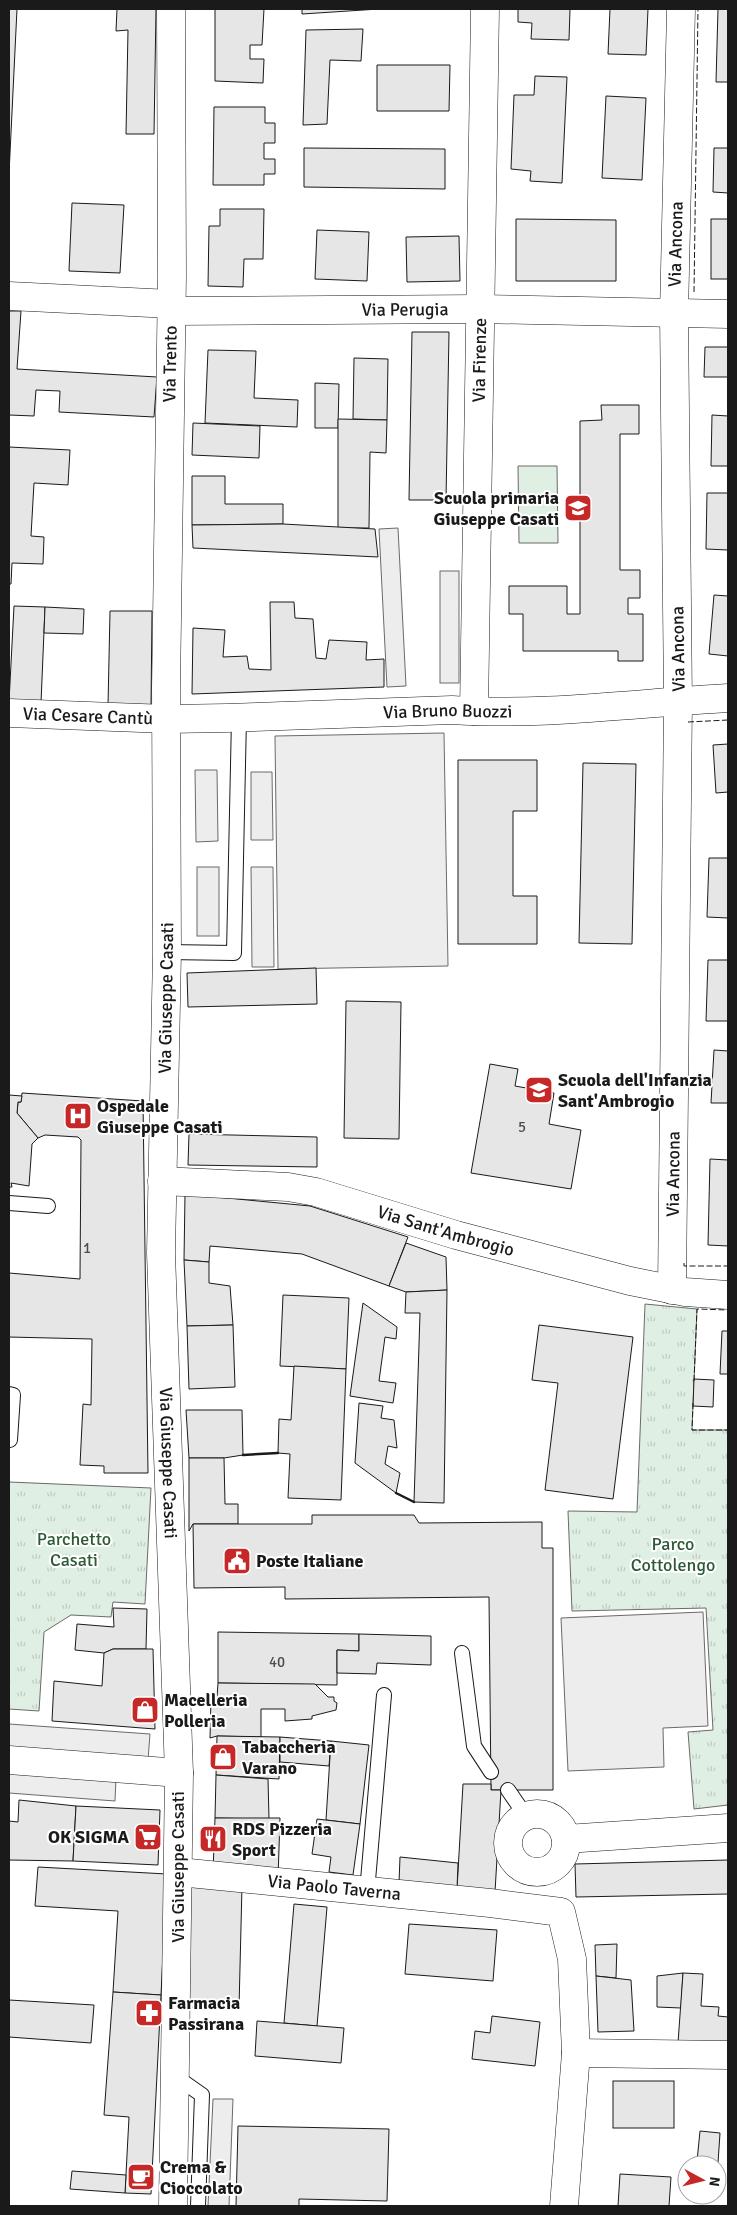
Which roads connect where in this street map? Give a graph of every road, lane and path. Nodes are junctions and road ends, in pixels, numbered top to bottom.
1 (171, 9) edge
2 (485, 9) edge
3 (681, 9) edge
4 (9, 296) edge
5 (171, 308) junction
6 (479, 309) junction
7 (674, 314) junction
8 (728, 314) edge
9 (728, 698) edge
10 (678, 701) junction
11 (474, 711) junction
12 (9, 713) edge
13 (239, 718) junction
14 (167, 719) junction
15 (167, 952) junction
16 (162, 1181) junction
17 (9, 1203) edge
18 (48, 1206) dead end
19 (672, 1290) junction
20 (728, 1295) edge
21 (9, 1394) edge
22 (9, 1440) edge
23 (462, 1653) dead end
24 (384, 1695) dead end
25 (9, 1760) edge
26 (491, 1772) dead end
27 (179, 1773) junction
28 (508, 1790) dead end
29 (521, 1819) junction
30 (728, 1828) edge
31 (566, 1839) junction
32 (532, 1867) junction
33 (179, 1872) junction
34 (367, 1892) junction
35 (490, 1903) junction
36 (561, 1912) junction
37 (576, 2053) junction
38 (728, 2055) edge
39 (175, 2076) junction
40 (173, 2206) edge
41 (198, 2206) edge
42 (564, 2206) edge

1 - 5 street, Via Trento
2 - 6 street, Via Firenze
3 - 7 street, Via Ancona
4 - 5 street, Via Perugia
5 - 6 street, Via Perugia
5 - 14 street, Via Trento
6 - 7 street, Via Perugia
6 - 11 street, Via Firenze
7 - 8 street, Via Perugia
7 - 10 street, Via Ancona
9 - 10 street, Via Bruno Buozzi
10 - 11 street, Via Bruno Buozzi
10 - 19 street, Via Ancona
11 - 13 street, Via Bruno Buozzi
12 - 14 street, Via Cesare Cantù
13 - 14 street, Via Bruno Buozzi
13 - 15 lane
14 - 15 street, Via Giuseppe Casati
15 - 16 street, Via Giuseppe Casati
16 - 19 street, Via Sant'Ambrogio
16 - 27 street, Via Giuseppe Casati
17 - 18 lane
19 - 20 street, Via Sant'Ambrogio
21 - 22 lane
23 - 26 lane
24 - 34 lane
25 - 27 street
27 - 33 street, Via Giuseppe Casati
28 - 29 lane
29 - 31 street
29 - 32 street
30 - 31 street
31 - 32 street
32 - 35 street
32 - 36 street
33 - 34 street, Via Paolo Taverna
33 - 39 street, Via Giuseppe Casati
34 - 35 street, Via Paolo Taverna
35 - 36 street, Via Paolo Taverna
36 - 37 street
37 - 38 street
37 - 42 street
39 - 40 street, Via Giuseppe Casati
39 - 41 lane

